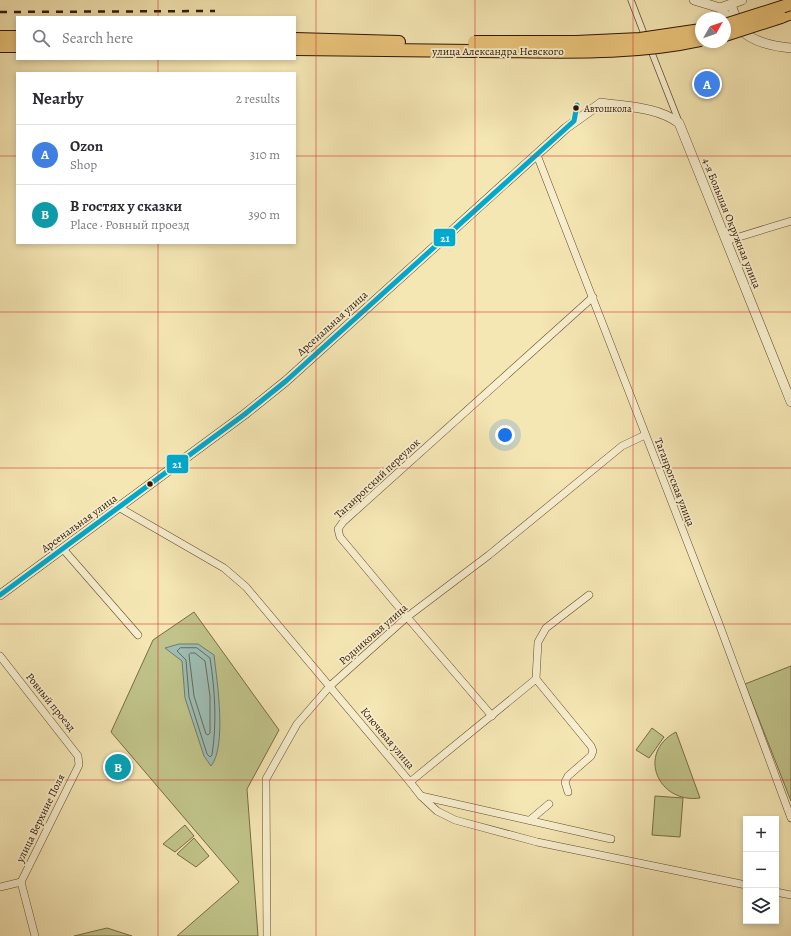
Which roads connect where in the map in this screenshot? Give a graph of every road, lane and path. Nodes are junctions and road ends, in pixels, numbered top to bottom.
1 (631, 0) edge
2 (694, 0) edge
3 (742, 0) edge
4 (731, 4) junction
5 (791, 4) edge
6 (720, 8) junction
7 (791, 13) edge
8 (731, 23) edge
9 (695, 31) edge
10 (731, 33) edge
11 (0, 37) edge
12 (16, 37) edge
13 (296, 39) edge
14 (695, 41) edge
15 (762, 42) junction
16 (0, 46) edge
17 (16, 46) edge
18 (475, 47) junction
19 (791, 48) edge
20 (296, 49) edge
21 (679, 123) junction
22 (537, 155) junction
23 (791, 221) edge
24 (726, 241) junction
25 (593, 297) junction
26 (791, 402) edge
27 (645, 435) junction
28 (120, 508) junction
29 (63, 549) junction
30 (589, 594) dead end
31 (0, 595) edge
32 (407, 618) junction
33 (138, 635) dead end
34 (0, 656) edge
35 (536, 679) junction
36 (330, 686) junction
37 (492, 716) junction
38 (79, 765) joint
39 (410, 782) junction
40 (568, 792) dead end
41 (422, 796) junction
42 (549, 804) dead end
43 (791, 818) edge
44 (530, 820) junction
45 (611, 839) dead end
46 (21, 882) junction
47 (743, 884) edge
48 (0, 887) edge
49 (779, 893) edge
50 (791, 895) edge
51 (35, 936) edge
52 (266, 936) edge

1 - 21 street, 4-я Большая Окружная улица
2 - 6 street
3 - 4 street
4 - 6 street
4 - 15 street
5 - 8 main road, bridge
6 - 15 street
7 - 10 main road, bridge
9 - 18 main road, bridge
11 - 12 main road
13 - 18 main road
14 - 18 main road, улица Александра Невского, bridge
15 - 19 street
16 - 17 main road
18 - 20 main road, улица Александра Невского
21 - 22 street, Арсенальная улица
21 - 24 street, 4-я Большая Окружная улица
22 - 25 street, Таганрогская улица
22 - 28 street, Арсенальная улица
23 - 24 street
24 - 26 street, 4-я Большая Окружная улица
25 - 27 street, Таганрогская улица
25 - 32 street, Таганрогский переулок
27 - 32 street, Родниковая улица
27 - 43 street, Таганрогская улица
28 - 29 street, Арсенальная улица
28 - 36 street, Ключевая улица
29 - 31 street, Арсенальная улица
29 - 33 street
30 - 35 street
32 - 36 street, Родниковая улица
32 - 37 street, Таганрогский переулок
34 - 38 street, Ровный проезд
35 - 37 street, Ключевая улица
35 - 40 street
36 - 39 street, Ключевая улица
36 - 52 street, Родниковая улица
37 - 39 street, Ключевая улица
38 - 46 street, улица Верхние Поля
39 - 41 street
41 - 44 street
41 - 47 street
42 - 44 street
44 - 45 street
46 - 48 street
46 - 51 street
49 - 50 street

